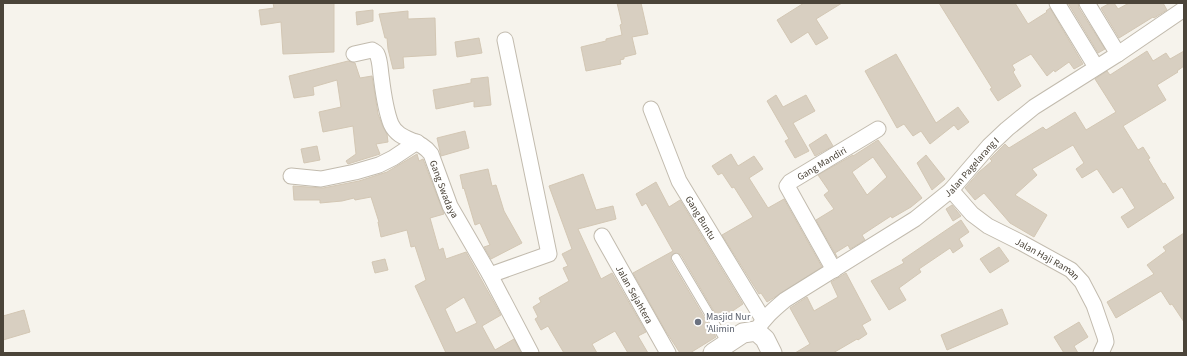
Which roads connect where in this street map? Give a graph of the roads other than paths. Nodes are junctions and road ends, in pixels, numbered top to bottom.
1 (1057, 3) edge
2 (1087, 3) edge
3 (1180, 3) edge
4 (1184, 9) edge
5 (505, 40) dead end
6 (354, 54) dead end
7 (1118, 54) junction
8 (1096, 67) junction
9 (651, 109) dead end
10 (878, 129) dead end
11 (417, 142) junction
12 (291, 176) dead end
13 (951, 190) junction
14 (602, 236) dead end
15 (676, 258) dead end
16 (834, 270) junction
17 (490, 275) junction
18 (760, 325) junction
19 (720, 348) edge
20 (531, 353) edge
21 (668, 353) edge
22 (772, 353) edge
23 (1101, 353) edge

1 - 8 street
2 - 7 street
3 - 4 street, Jalan Pagelarang I
4 - 7 street, Jalan Pagelarang I
5 - 17 street
6 - 11 street, Gang Swadaya
7 - 8 street, Jalan Pagelarang I
8 - 13 street, Jalan Pagelarang I
9 - 18 street, Gang Buntu
10 - 16 street, Gang Mandiri
11 - 12 street
11 - 17 street, Gang Swadaya
13 - 16 street, Jalan Pagelarang I
13 - 23 street, Jalan Haji Raman
14 - 21 street, Jalan Sejahtera
15 - 19 lane
16 - 18 street, Jalan Pagelarang I
17 - 20 street, Gang Swadaya
18 - 19 street
18 - 22 street

